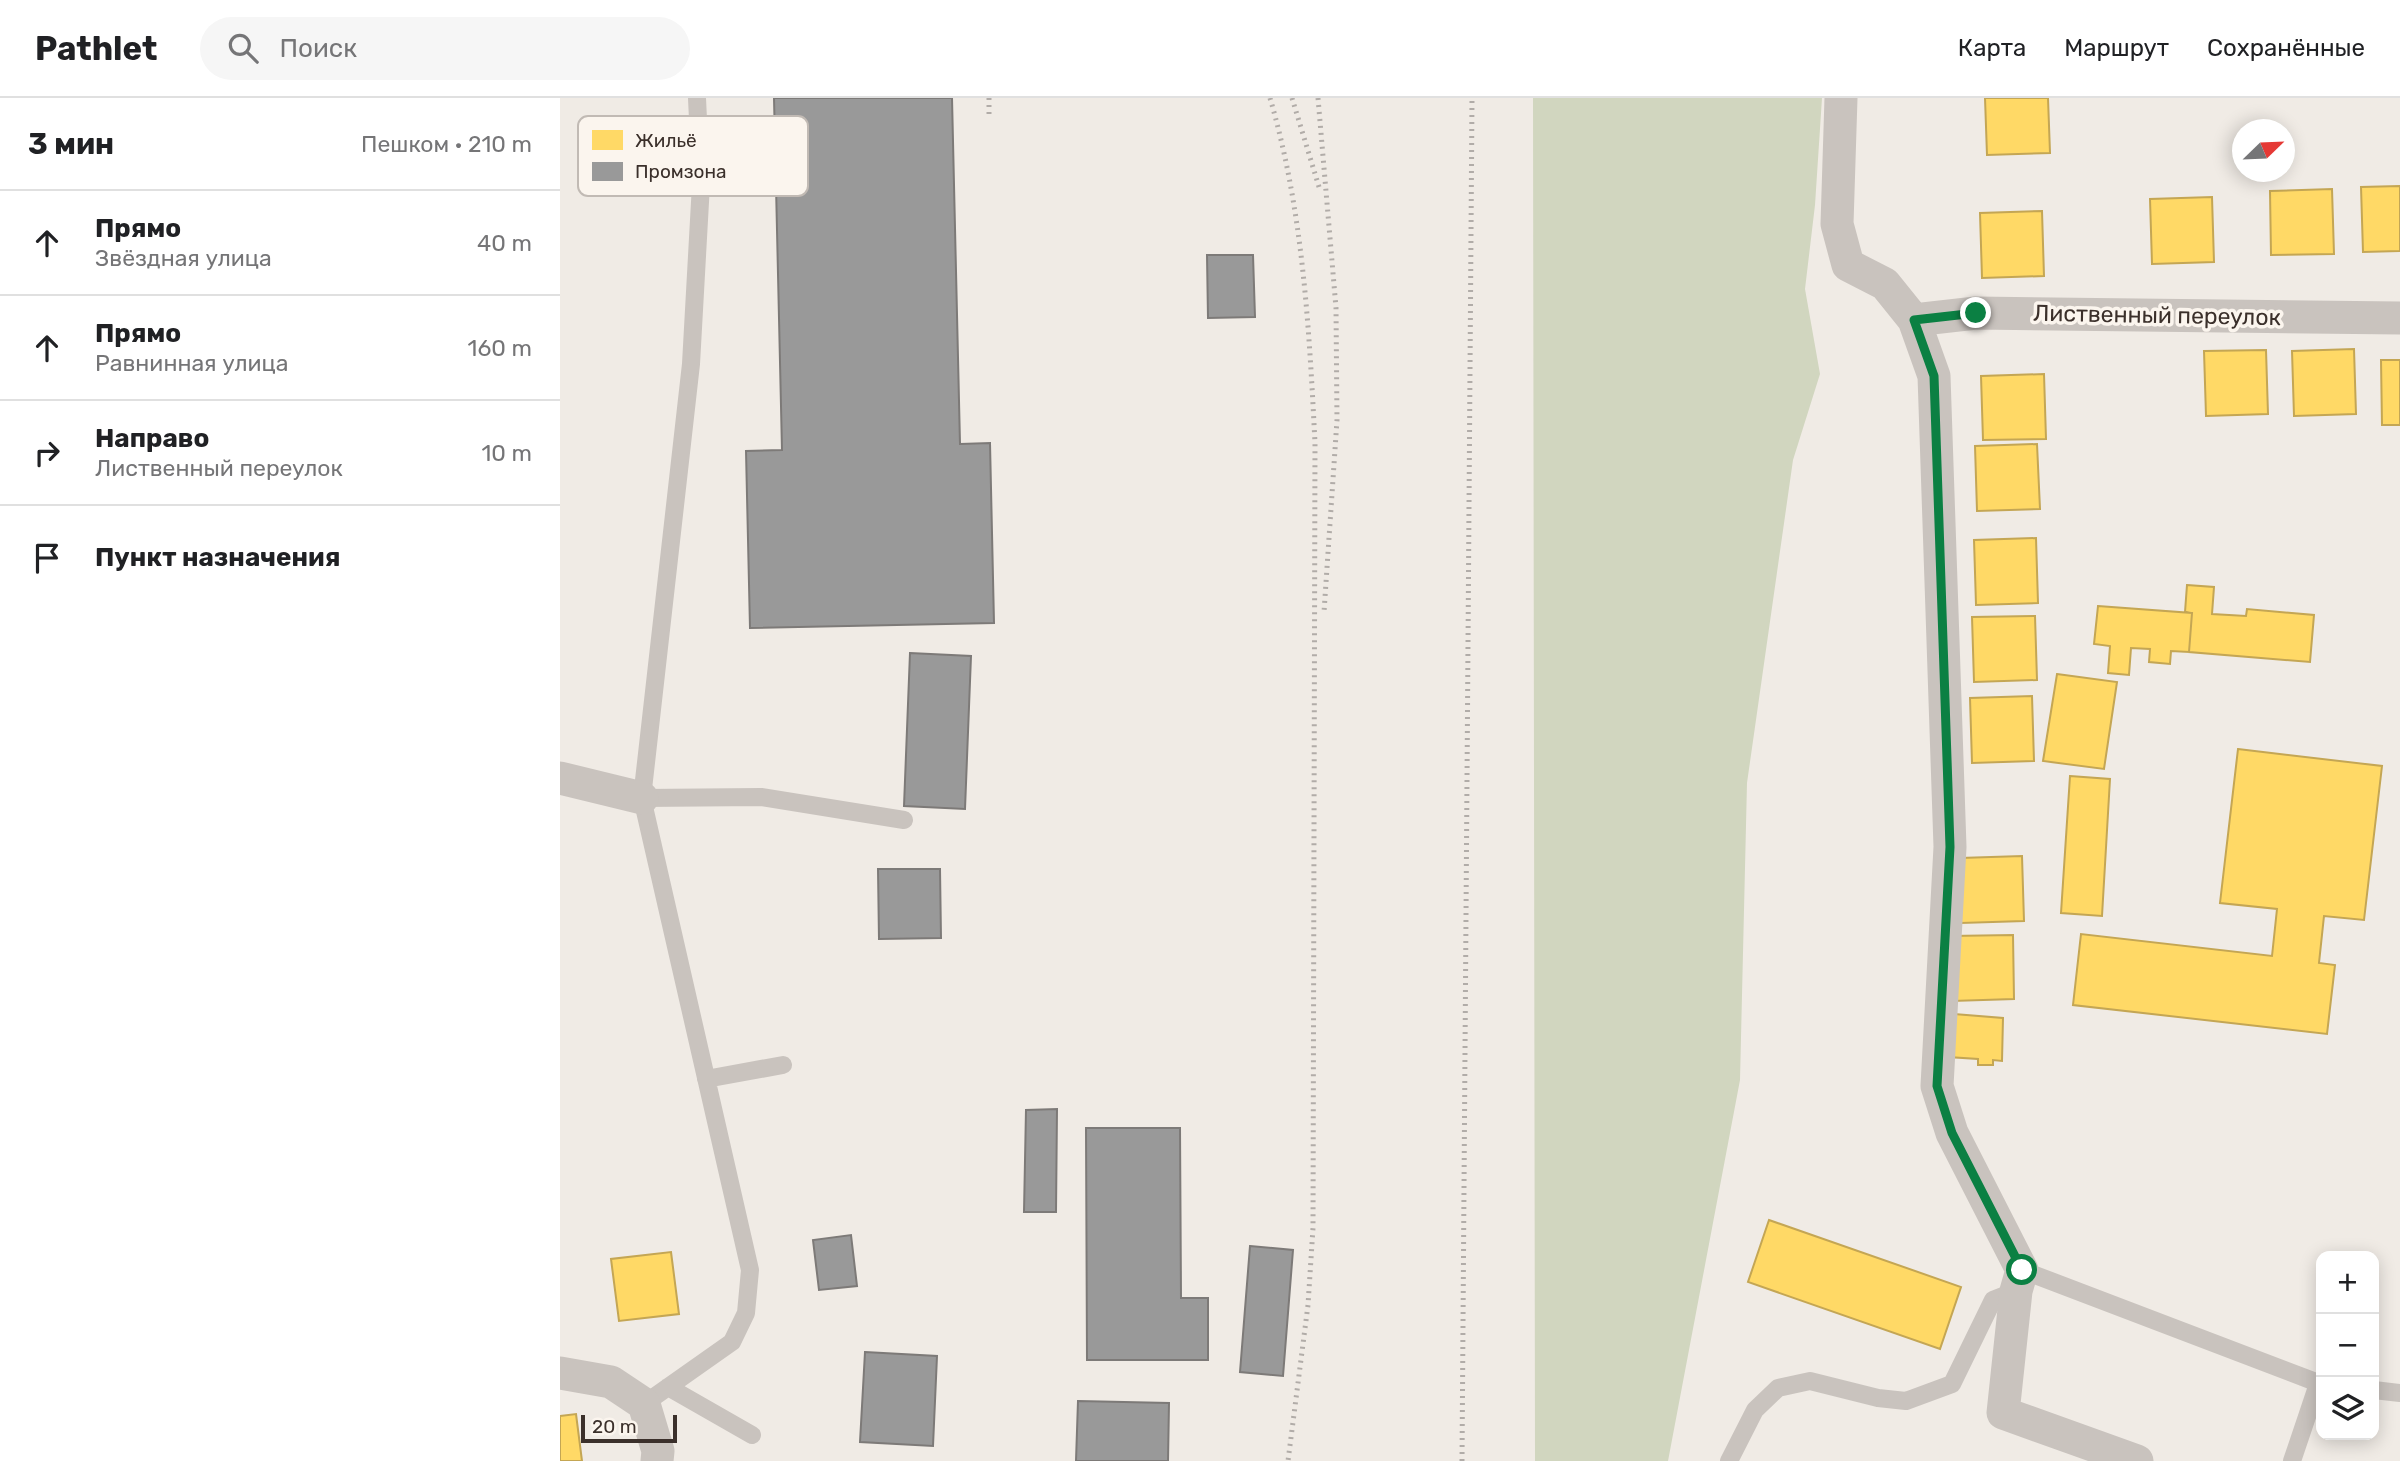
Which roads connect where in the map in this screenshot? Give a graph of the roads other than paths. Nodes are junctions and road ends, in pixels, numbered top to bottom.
1 (697, 98) edge
2 (1841, 98) edge
3 (698, 116) edge
4 (700, 196) edge
5 (2400, 318) edge
6 (1914, 320) junction
7 (560, 778) edge
8 (642, 798) junction
9 (904, 820) dead end
10 (783, 1065) dead end
11 (706, 1079) junction
12 (2019, 1280) junction
13 (560, 1373) edge
14 (2316, 1383) edge
15 (2379, 1391) edge
16 (2400, 1393) edge
17 (656, 1395) junction
18 (2316, 1395) edge
19 (752, 1435) dead end
20 (657, 1461) edge
21 (1729, 1461) edge
22 (2137, 1461) edge
23 (2292, 1461) edge

1 - 3 lane
2 - 6 street
4 - 8 lane
5 - 6 street, Лиственный переулок
6 - 12 street
7 - 8 street
8 - 9 lane
8 - 11 lane
10 - 11 lane
11 - 17 lane
12 - 14 lane
12 - 21 lane
12 - 22 street
13 - 17 street
15 - 16 lane
17 - 19 lane
17 - 20 street
18 - 23 lane

